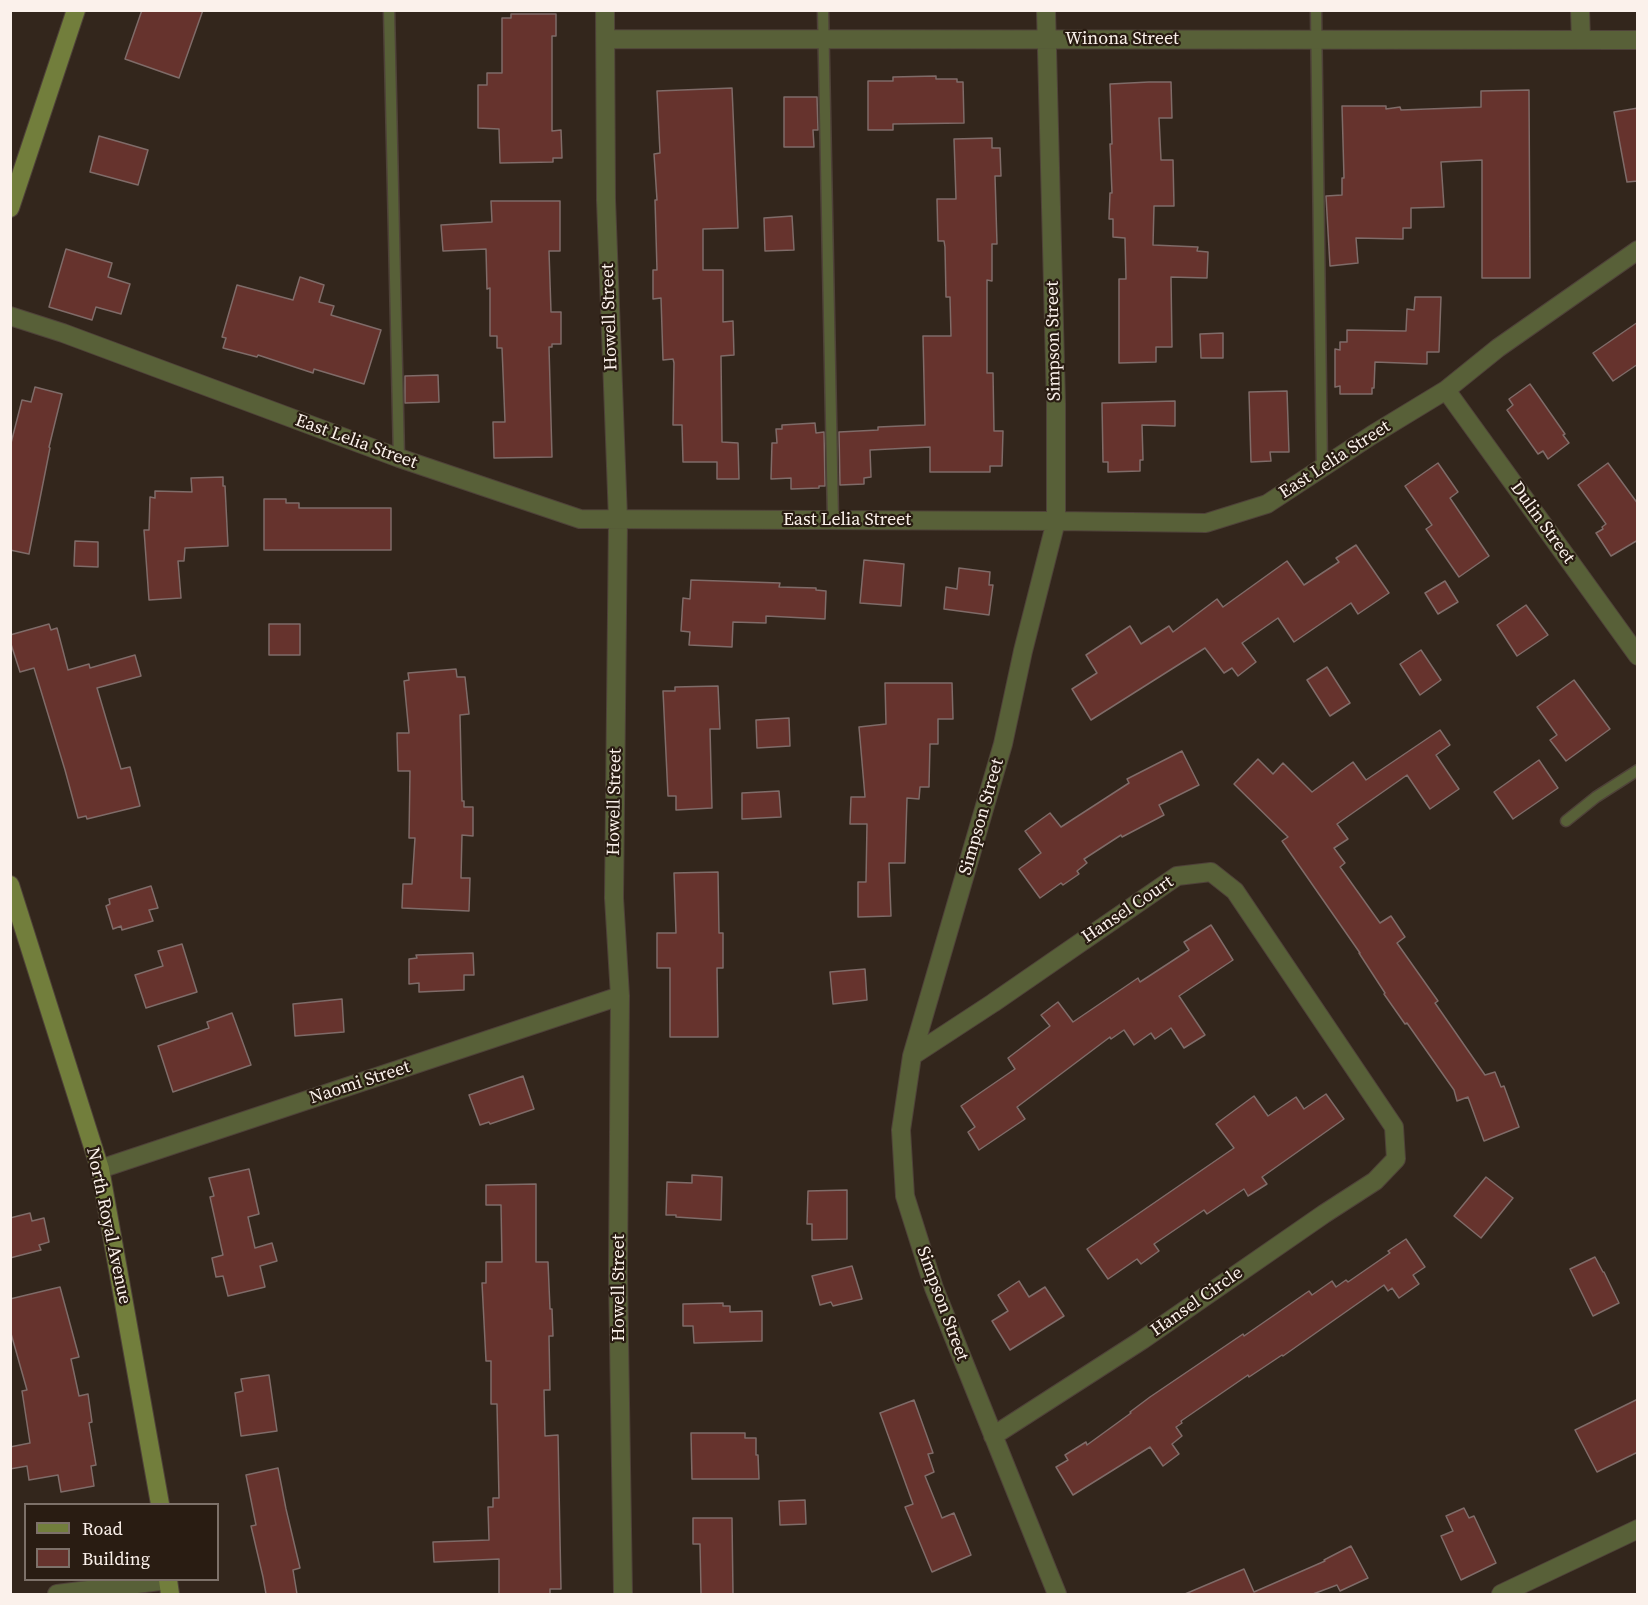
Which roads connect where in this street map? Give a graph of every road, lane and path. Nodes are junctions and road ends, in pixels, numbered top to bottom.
1 (76, 10) edge
2 (389, 10) edge
3 (605, 10) edge
4 (823, 10) edge
5 (1046, 10) edge
6 (1316, 10) edge
7 (1580, 10) edge
8 (606, 39) junction
9 (824, 39) junction
10 (1047, 39) junction
11 (1316, 40) junction
12 (1581, 40) junction
13 (1638, 40) edge
14 (10, 208) edge
15 (1638, 250) edge
16 (10, 316) edge
17 (1446, 390) junction
18 (399, 458) junction
19 (1322, 469) junction
20 (618, 519) junction
21 (833, 520) junction
22 (1056, 521) junction
23 (1638, 656) edge
24 (1638, 770) edge
25 (1566, 821) dead end
26 (10, 885) edge
27 (620, 996) junction
28 (912, 1056) junction
29 (1396, 1160) joint
30 (100, 1169) junction
31 (993, 1436) junction
32 (160, 1503) edge
33 (1638, 1529) edge
34 (160, 1581) edge
35 (57, 1594) edge
36 (623, 1594) edge
37 (1057, 1594) edge
38 (1501, 1594) edge

1 - 14 street
2 - 18 lane
3 - 8 street, Howell Street
4 - 9 lane
5 - 10 street, Simpson Street
6 - 11 lane
7 - 12 street
8 - 9 street, Winona Street
8 - 20 street, Howell Street
9 - 10 street, Winona Street
9 - 21 lane
10 - 11 street, Winona Street
10 - 22 street, Simpson Street
11 - 12 street, Winona Street
11 - 19 lane
12 - 13 street, Winona Street
15 - 17 street, East Lelia Street
16 - 18 street, East Lelia Street
17 - 19 street, East Lelia Street
17 - 23 street, Dulin Street
18 - 20 street, East Lelia Street
19 - 22 street, East Lelia Street
20 - 21 street, East Lelia Street
20 - 27 street, Howell Street
21 - 22 street, East Lelia Street
22 - 28 street, Simpson Street
24 - 25 lane
26 - 30 street, North Royal Avenue
27 - 30 street, Naomi Street
27 - 36 street, Howell Street
28 - 29 street, Hansel Court
28 - 31 street, Simpson Street
29 - 31 street, Hansel Circle
30 - 32 street, North Royal Avenue
31 - 37 street, Simpson Street
33 - 38 street
34 - 35 street

